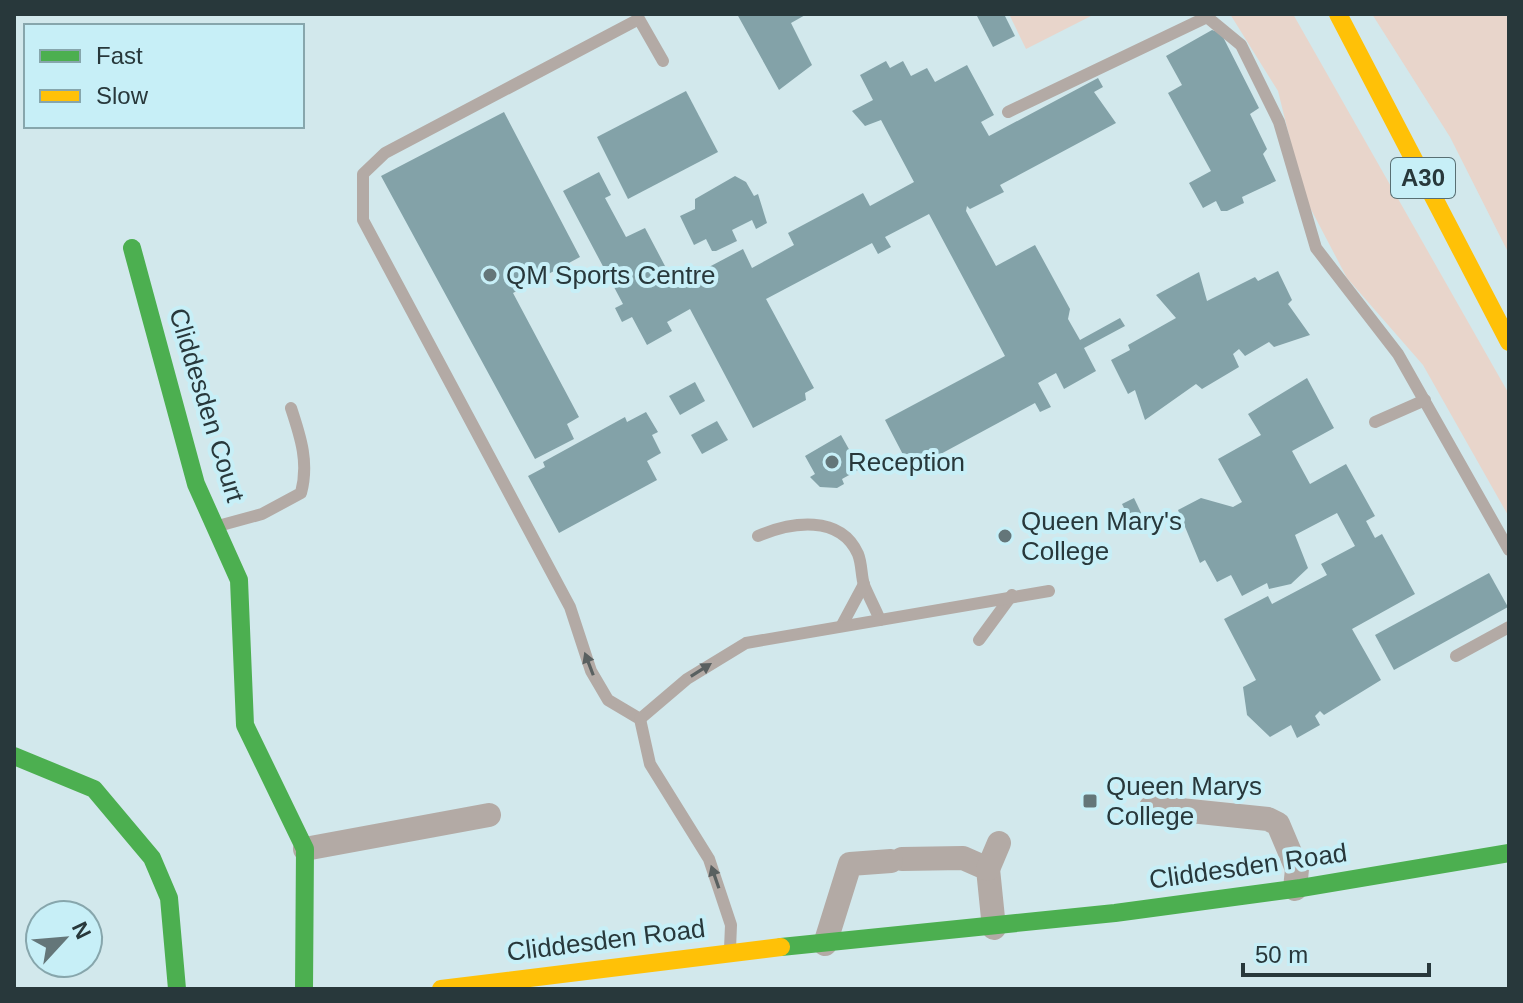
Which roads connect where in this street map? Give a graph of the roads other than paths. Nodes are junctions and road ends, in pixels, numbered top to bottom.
1 (1338, 14) edge
2 (663, 61) dead end
3 (1008, 112) dead end
4 (132, 248) dead end
5 (1509, 342) edge
6 (1425, 400) junction
7 (291, 408) dead end
8 (1375, 422) dead end
9 (215, 527) junction
10 (758, 536) dead end
11 (1509, 550) edge
12 (864, 584) junction
13 (1049, 591) dead end
14 (1012, 595) junction
15 (880, 620) junction
16 (842, 625) junction
17 (1509, 627) edge
18 (979, 640) dead end
19 (1456, 656) dead end
20 (640, 719) junction
21 (14, 756) edge
22 (1151, 807) dead end
23 (489, 815) dead end
24 (999, 843) dead end
25 (305, 849) junction
26 (1509, 853) edge
27 (988, 869) junction
28 (1295, 889) junction
29 (994, 928) junction
30 (825, 944) junction
31 (729, 952) junction
32 (177, 989) edge
33 (304, 989) edge
34 (441, 989) edge

1 - 5 street, A30
20 -> 2 lane
3 - 6 lane
4 - 9 street, Cliddesden Court
6 - 8 lane
6 - 11 lane
7 - 9 lane
9 - 25 street, Cliddesden Court
10 - 12 lane
12 - 15 lane
12 - 16 lane
13 - 14 lane
14 - 15 lane
14 - 18 lane
15 - 16 lane
20 -> 16 lane
17 - 19 lane
31 -> 20 lane
21 - 32 street
22 - 28 street
23 - 25 street
24 - 27 street
25 - 33 street, Cliddesden Court
26 - 28 street, Cliddesden Road
27 - 29 street
27 - 30 street
28 - 29 street, Cliddesden Road
29 - 30 street, Cliddesden Road
30 - 31 street, Cliddesden Road
31 - 34 street, Cliddesden Road

